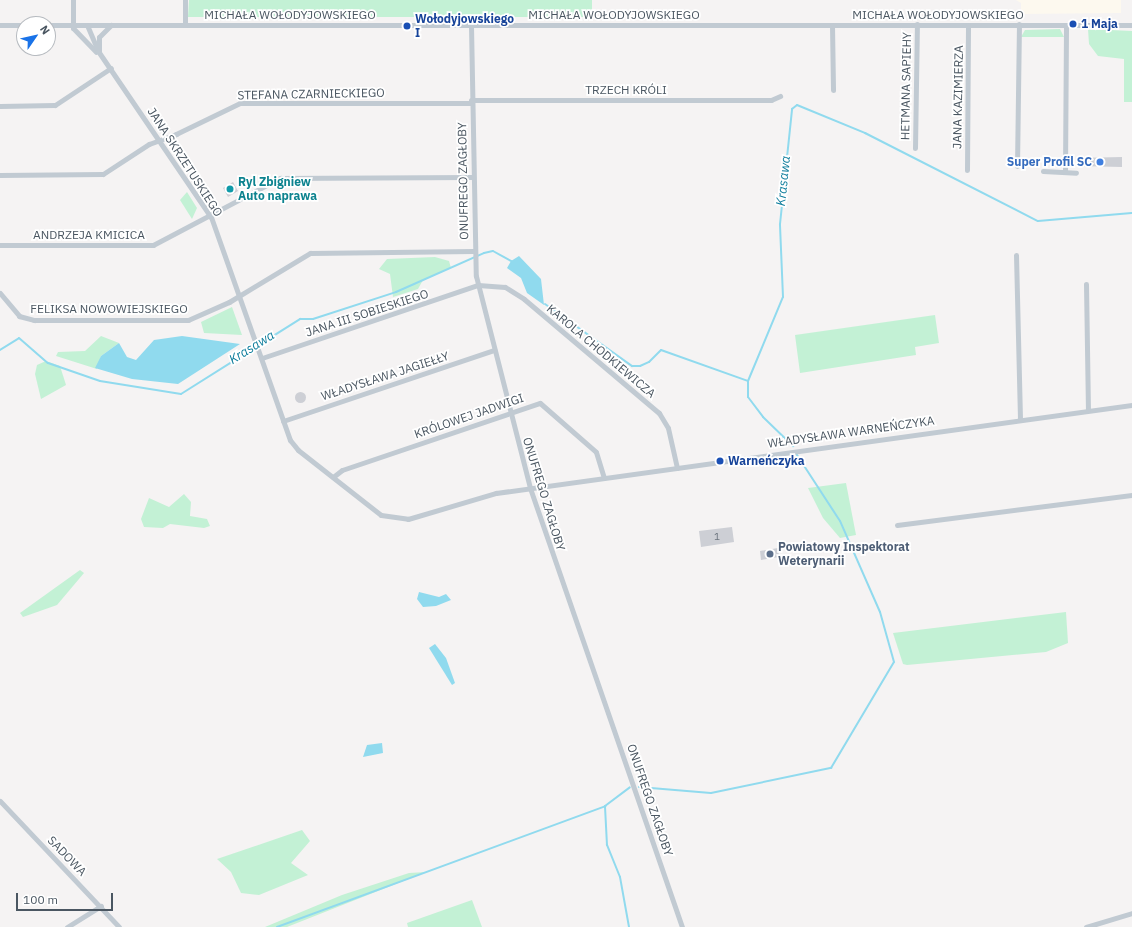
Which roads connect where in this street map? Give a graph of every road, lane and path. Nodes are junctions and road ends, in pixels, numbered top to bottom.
1 (73, 0) edge
2 (185, 0) edge
3 (917, 24) junction
4 (1019, 24) junction
5 (0, 25) edge
6 (16, 25) edge
7 (56, 25) edge
8 (73, 25) junction
9 (87, 25) junction
10 (111, 25) junction
11 (185, 25) junction
12 (832, 25) junction
13 (968, 25) junction
14 (1066, 25) junction
15 (1132, 25) edge
16 (470, 26) junction
17 (102, 57) junction
18 (111, 68) junction
19 (833, 90) dead end
20 (780, 96) dead end
21 (471, 102) junction
22 (0, 106) edge
23 (159, 139) junction
24 (915, 148) dead end
25 (1017, 166) dead end
26 (967, 170) dead end
27 (1043, 171) dead end
28 (1065, 172) junction
29 (1076, 173) dead end
30 (0, 175) edge
31 (473, 177) junction
32 (210, 217) junction
33 (0, 245) edge
34 (474, 252) junction
35 (1016, 255) dead end
36 (1086, 284) dead end
37 (478, 285) junction
38 (0, 294) edge
39 (240, 295) junction
40 (494, 350) junction
41 (262, 358) junction
42 (1132, 405) edge
43 (1088, 410) junction
44 (510, 412) junction
45 (1020, 419) junction
46 (283, 421) junction
47 (677, 468) junction
48 (334, 477) junction
49 (604, 478) junction
50 (530, 488) junction
51 (1132, 495) edge
52 (897, 525) dead end
53 (0, 801) edge
54 (101, 906) junction
55 (1132, 913) edge
56 (67, 927) edge
57 (118, 927) edge
58 (682, 927) edge
59 (1086, 927) edge

1 - 8 street
2 - 11 street
3 - 12 street, MICHAŁA WOŁODYJOWSKIEGO
3 - 13 street, MICHAŁA WOŁODYJOWSKIEGO
3 - 24 street, HETMANA SAPIEHY
4 - 13 street, MICHAŁA WOŁODYJOWSKIEGO
4 - 14 street, MICHAŁA WOŁODYJOWSKIEGO
4 - 25 street
5 - 6 street
7 - 8 street, MICHAŁA WOŁODYJOWSKIEGO
8 - 9 street, MICHAŁA WOŁODYJOWSKIEGO
8 - 17 street, JANA SKRZETUSKIEGO
9 - 10 street, MICHAŁA WOŁODYJOWSKIEGO
9 - 17 street, JANA SKRZETUSKIEGO
10 - 11 street, MICHAŁA WOŁODYJOWSKIEGO
10 - 17 street
11 - 16 street, MICHAŁA WOŁODYJOWSKIEGO
12 - 16 street, MICHAŁA WOŁODYJOWSKIEGO
12 - 19 street
13 - 26 street, JANA KAZIMIERZA
14 - 15 street, MICHAŁA WOŁODYJOWSKIEGO
14 - 28 street
16 - 21 street, ONUFREGO ZAGŁOBY
17 - 18 street, JANA SKRZETUSKIEGO
18 - 22 street
18 - 23 street, JANA SKRZETUSKIEGO
20 - 21 street, TRZECH KRÓLI
21 - 23 street, STEFANA CZARNIECKIEGO
21 - 31 street, ONUFREGO ZAGŁOBY
23 - 30 street, STEFANA CZARNIECKIEGO
23 - 32 street, JANA SKRZETUSKIEGO
27 - 28 street
28 - 29 street
31 - 32 street, ANDRZEJA KMICICA
31 - 34 street, ONUFREGO ZAGŁOBY
32 - 33 street, ANDRZEJA KMICICA
32 - 39 street, JANA SKRZETUSKIEGO
34 - 37 street, ONUFREGO ZAGŁOBY
34 - 39 street, FELIKSA NOWOWIEJSKIEGO
35 - 45 street
36 - 43 street
37 - 40 street, ONUFREGO ZAGŁOBY
37 - 41 street, JANA III SOBIESKIEGO
37 - 47 street, KAROLA CHODKIEWICZA
38 - 39 street, FELIKSA NOWOWIEJSKIEGO
39 - 41 street, JANA SKRZETUSKIEGO
40 - 44 street, ONUFREGO ZAGŁOBY
40 - 46 street, WŁADYSŁAWA JAGIEŁŁY
41 - 46 street, JANA SKRZETUSKIEGO
42 - 43 street, WŁADYSŁAWA WARNEŃCZYKA
43 - 45 street, WŁADYSŁAWA WARNEŃCZYKA
44 - 48 street, KRÓLOWEJ JADWIGI
44 - 49 street, KRÓLOWEJ JADWIGI
44 - 50 street, ONUFREGO ZAGŁOBY
45 - 47 street, WŁADYSŁAWA WARNEŃCZYKA
46 - 48 street, WŁADYSŁAWA WARNEŃCZYKA
47 - 49 street, WŁADYSŁAWA WARNEŃCZYKA
48 - 50 street, WŁADYSŁAWA WARNEŃCZYKA
49 - 50 street, WŁADYSŁAWA WARNEŃCZYKA
50 - 58 street, ONUFREGO ZAGŁOBY
51 - 52 street
53 - 54 street, SADOWA
54 - 56 street
54 - 57 street, SADOWA
55 - 59 street

